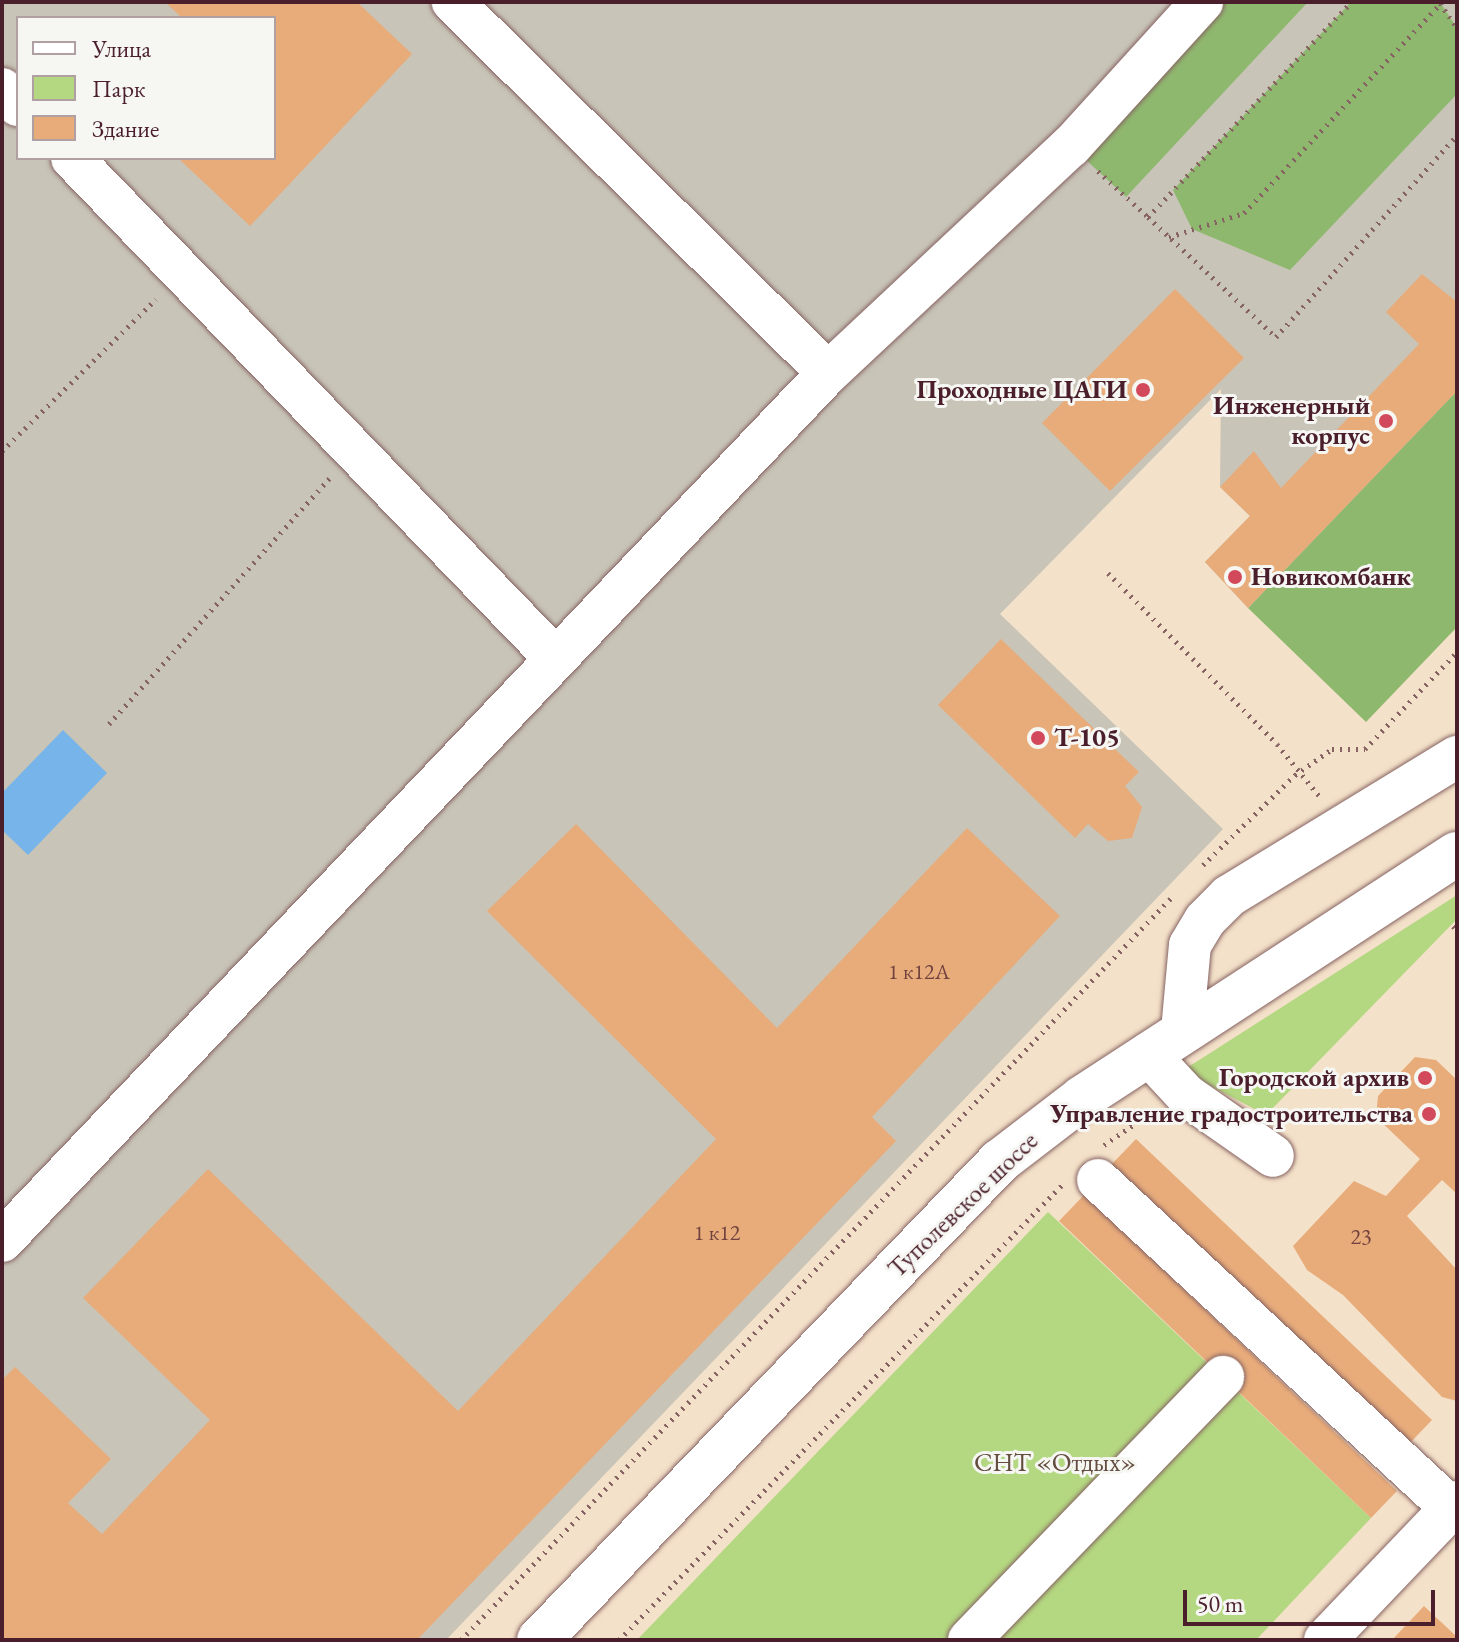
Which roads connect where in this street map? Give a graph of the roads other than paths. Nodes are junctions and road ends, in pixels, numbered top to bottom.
1 (453, 2) edge
2 (1202, 2) edge
3 (74, 160) edge
4 (828, 373) junction
5 (554, 657) junction
6 (1457, 757) edge
7 (1457, 854) edge
8 (1165, 1043) junction
9 (1273, 1156) dead end
10 (1086, 1170) road end
11 (2, 1241) edge
12 (1223, 1377) dead end
13 (1454, 1505) edge
14 (539, 1640) edge
15 (969, 1640) edge
16 (1325, 1640) edge

1 - 4 street
2 - 4 street
3 - 5 street
4 - 5 street
5 - 11 street
6 - 8 street
7 - 8 main road, Туполевское шоссе
8 - 9 street
8 - 14 main road, Туполевское шоссе
10 - 13 street
12 - 15 street
13 - 16 street

